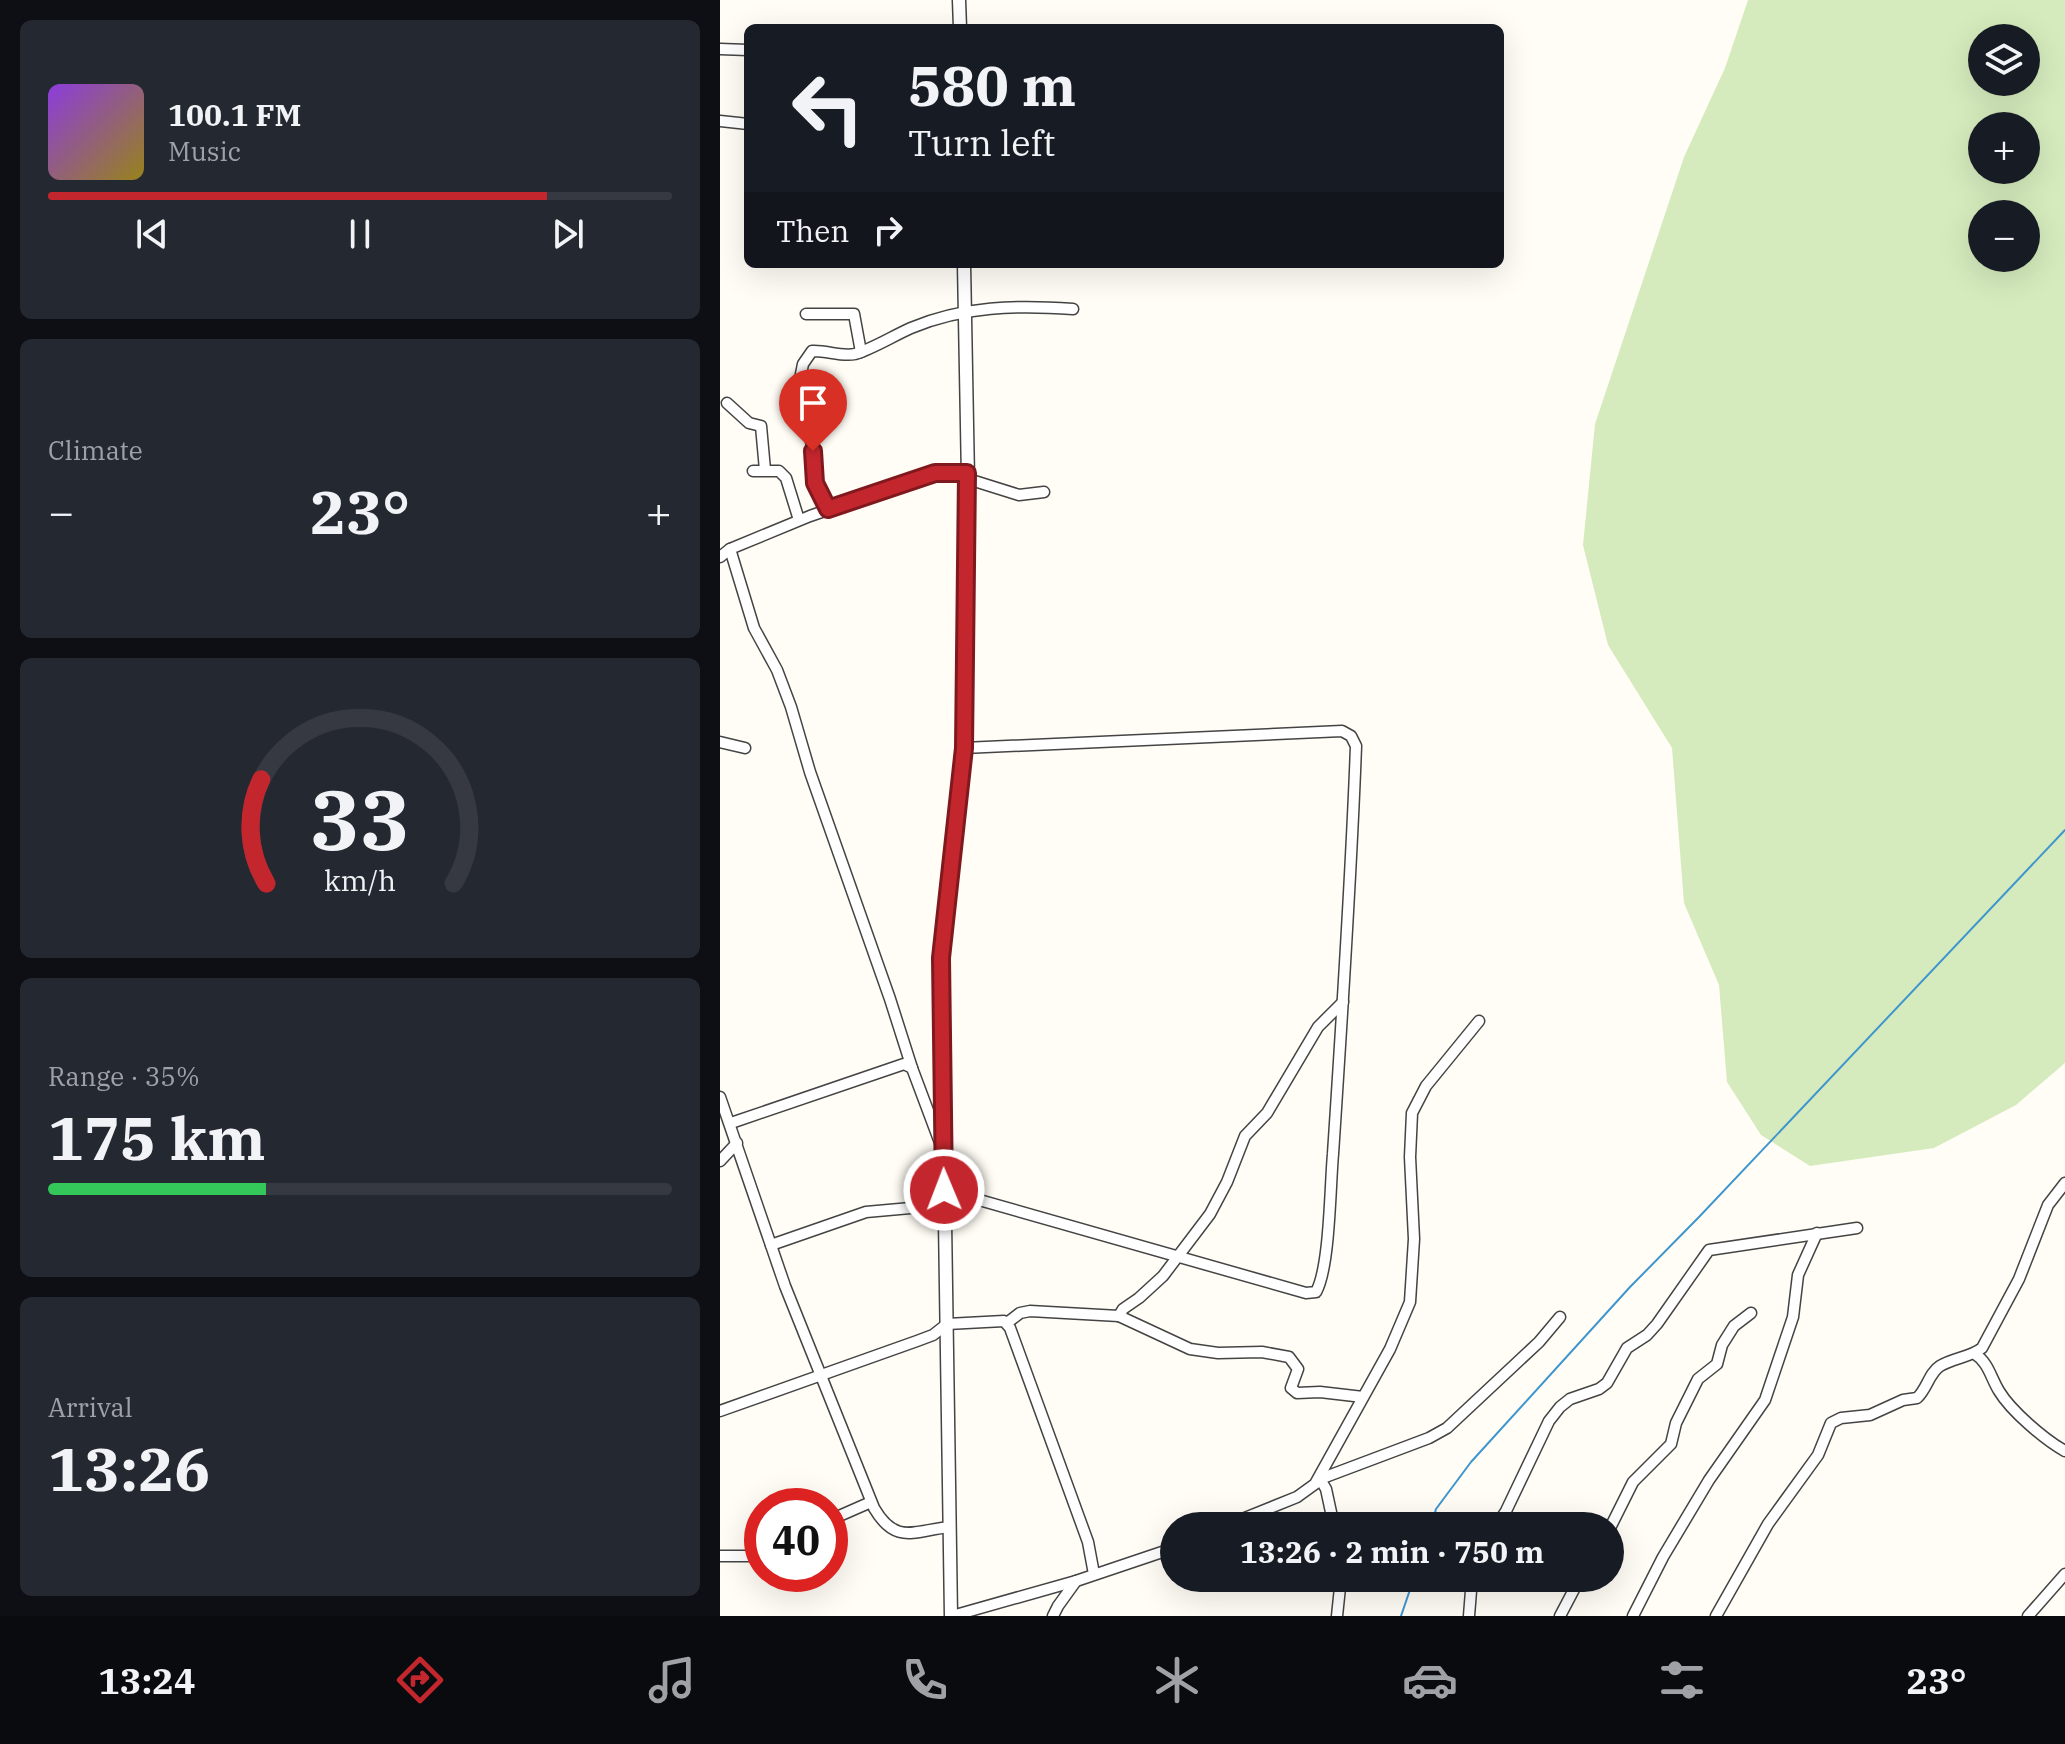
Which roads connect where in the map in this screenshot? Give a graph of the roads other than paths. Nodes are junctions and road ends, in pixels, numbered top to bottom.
1 (959, 0) edge
2 (960, 24) edge
3 (720, 49) edge
4 (744, 50) edge
5 (720, 121) edge
6 (744, 124) edge
7 (964, 268) edge
8 (1073, 309) dead end
9 (965, 312) junction
10 (806, 314) dead end
11 (861, 352) junction
12 (727, 403) dead end
13 (765, 470) junction
14 (753, 471) dead end
15 (967, 476) junction
16 (1044, 492) dead end
17 (828, 509) junction
18 (799, 520) junction
19 (730, 549) junction
20 (720, 557) edge
21 (720, 742) edge
22 (745, 748) dead end
23 (964, 748) junction
24 (1343, 1002) junction
25 (1479, 1021) dead end
26 (912, 1068) junction
27 (720, 1097) edge
28 (731, 1123) junction
29 (737, 1143) junction
30 (943, 1152) junction
31 (721, 1160) edge
32 (2065, 1183) edge
33 (944, 1190) junction
34 (944, 1205) junction
35 (1857, 1228) dead end
36 (1817, 1233) junction
37 (771, 1245) junction
38 (1179, 1256) junction
39 (1751, 1313) dead end
40 (1119, 1316) junction
41 (1560, 1317) dead end
42 (1007, 1323) junction
43 (946, 1325) junction
44 (1975, 1354) junction
45 (822, 1373) junction
46 (1363, 1397) junction
47 (720, 1411) edge
48 (2065, 1451) edge
49 (1320, 1479) junction
50 (871, 1502) junction
51 (848, 1512) edge
52 (1260, 1512) edge
53 (1331, 1512) edge
54 (1505, 1512) edge
55 (1618, 1512) edge
56 (950, 1527) junction
57 (1160, 1553) edge
58 (720, 1556) edge
59 (744, 1556) edge
60 (1094, 1574) junction
61 (2065, 1574) edge
62 (1076, 1581) junction
63 (1340, 1592) edge
64 (1471, 1592) edge
65 (1573, 1592) edge
66 (952, 1616) edge
67 (1053, 1616) edge
68 (1337, 1616) edge
69 (1469, 1616) edge
70 (1560, 1616) edge
71 (1633, 1616) edge
72 (1716, 1616) edge
73 (2028, 1616) edge

1 - 2 street
3 - 4 street
5 - 6 street
7 - 9 street
8 - 9 street
9 - 11 street
9 - 15 street
10 - 11 street
11 - 17 street
12 - 13 street
13 - 14 street
13 - 18 street
15 - 16 street
15 - 17 street
15 - 23 street
17 - 18 street
18 - 19 street
19 - 20 street
19 - 26 street
21 - 22 street
23 - 24 street
23 - 30 street
24 - 38 street
24 - 38 street
25 - 46 street
26 - 28 street
26 - 30 street
27 - 28 street
28 - 29 street
29 - 31 street
29 - 37 street
30 - 33 street
32 - 44 street
33 - 34 street
33 - 38 street
34 - 37 street
34 - 43 street
35 - 36 street
36 - 54 street
36 - 71 street
37 - 45 street
38 - 40 street
39 - 55 street
40 - 42 street
40 - 46 street
41 - 49 street
42 - 43 street
42 - 60 street
43 - 45 street
43 - 56 street
44 - 48 street
44 - 72 street
45 - 47 street
45 - 50 street
46 - 49 street
49 - 52 street
49 - 53 street
50 - 51 street
50 - 56 street
56 - 66 street
57 - 60 street
58 - 59 street
60 - 62 street
61 - 73 street
62 - 66 street
62 - 67 street
63 - 68 street
64 - 69 street
65 - 70 street

